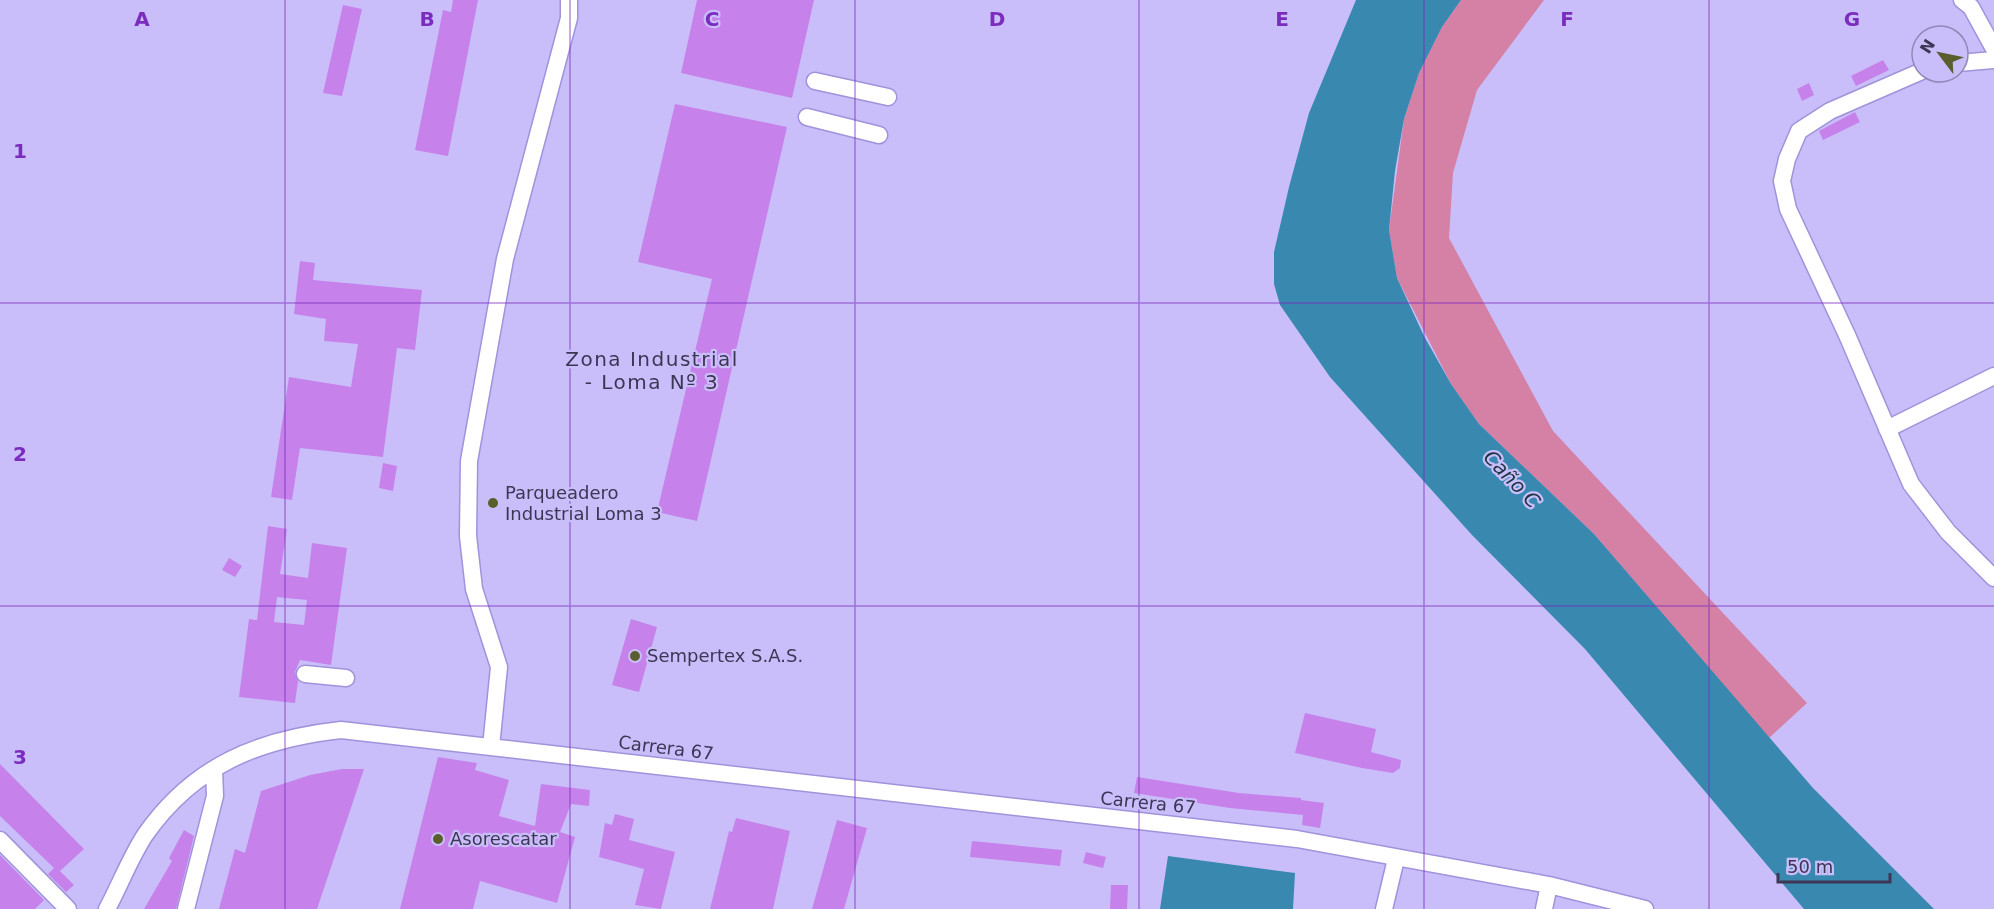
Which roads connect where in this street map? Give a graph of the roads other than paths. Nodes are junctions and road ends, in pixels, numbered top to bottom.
1 (569, 0) edge
2 (1962, 0) edge
3 (1994, 49) edge
4 (1994, 60) edge
5 (1970, 62) edge
6 (1910, 76) edge
7 (815, 81) dead end
8 (888, 98) dead end
9 (807, 117) dead end
10 (879, 135) dead end
11 (1994, 376) edge
12 (1887, 429) junction
13 (1994, 578) edge
14 (305, 674) dead end
15 (346, 678) dead end
16 (491, 747) junction
17 (214, 769) junction
18 (0, 840) edge
19 (1396, 859) junction
20 (1549, 885) junction
21 (68, 909) edge
22 (107, 909) edge
23 (186, 909) edge
24 (1384, 909) edge
25 (1544, 909) edge
26 (1645, 909) edge

1 - 16 street
2 - 3 street
4 - 5 street
6 - 12 street
7 - 8 street
9 - 10 street
11 - 12 street
12 - 13 street
14 - 15 street
16 - 17 street, Carrera 67
16 - 19 street, Carrera 67
17 - 22 street, Carrera 67
17 - 23 street
18 - 21 street
19 - 20 street, Carrera 67
19 - 24 street
20 - 25 street
20 - 26 street, Carrera 67

